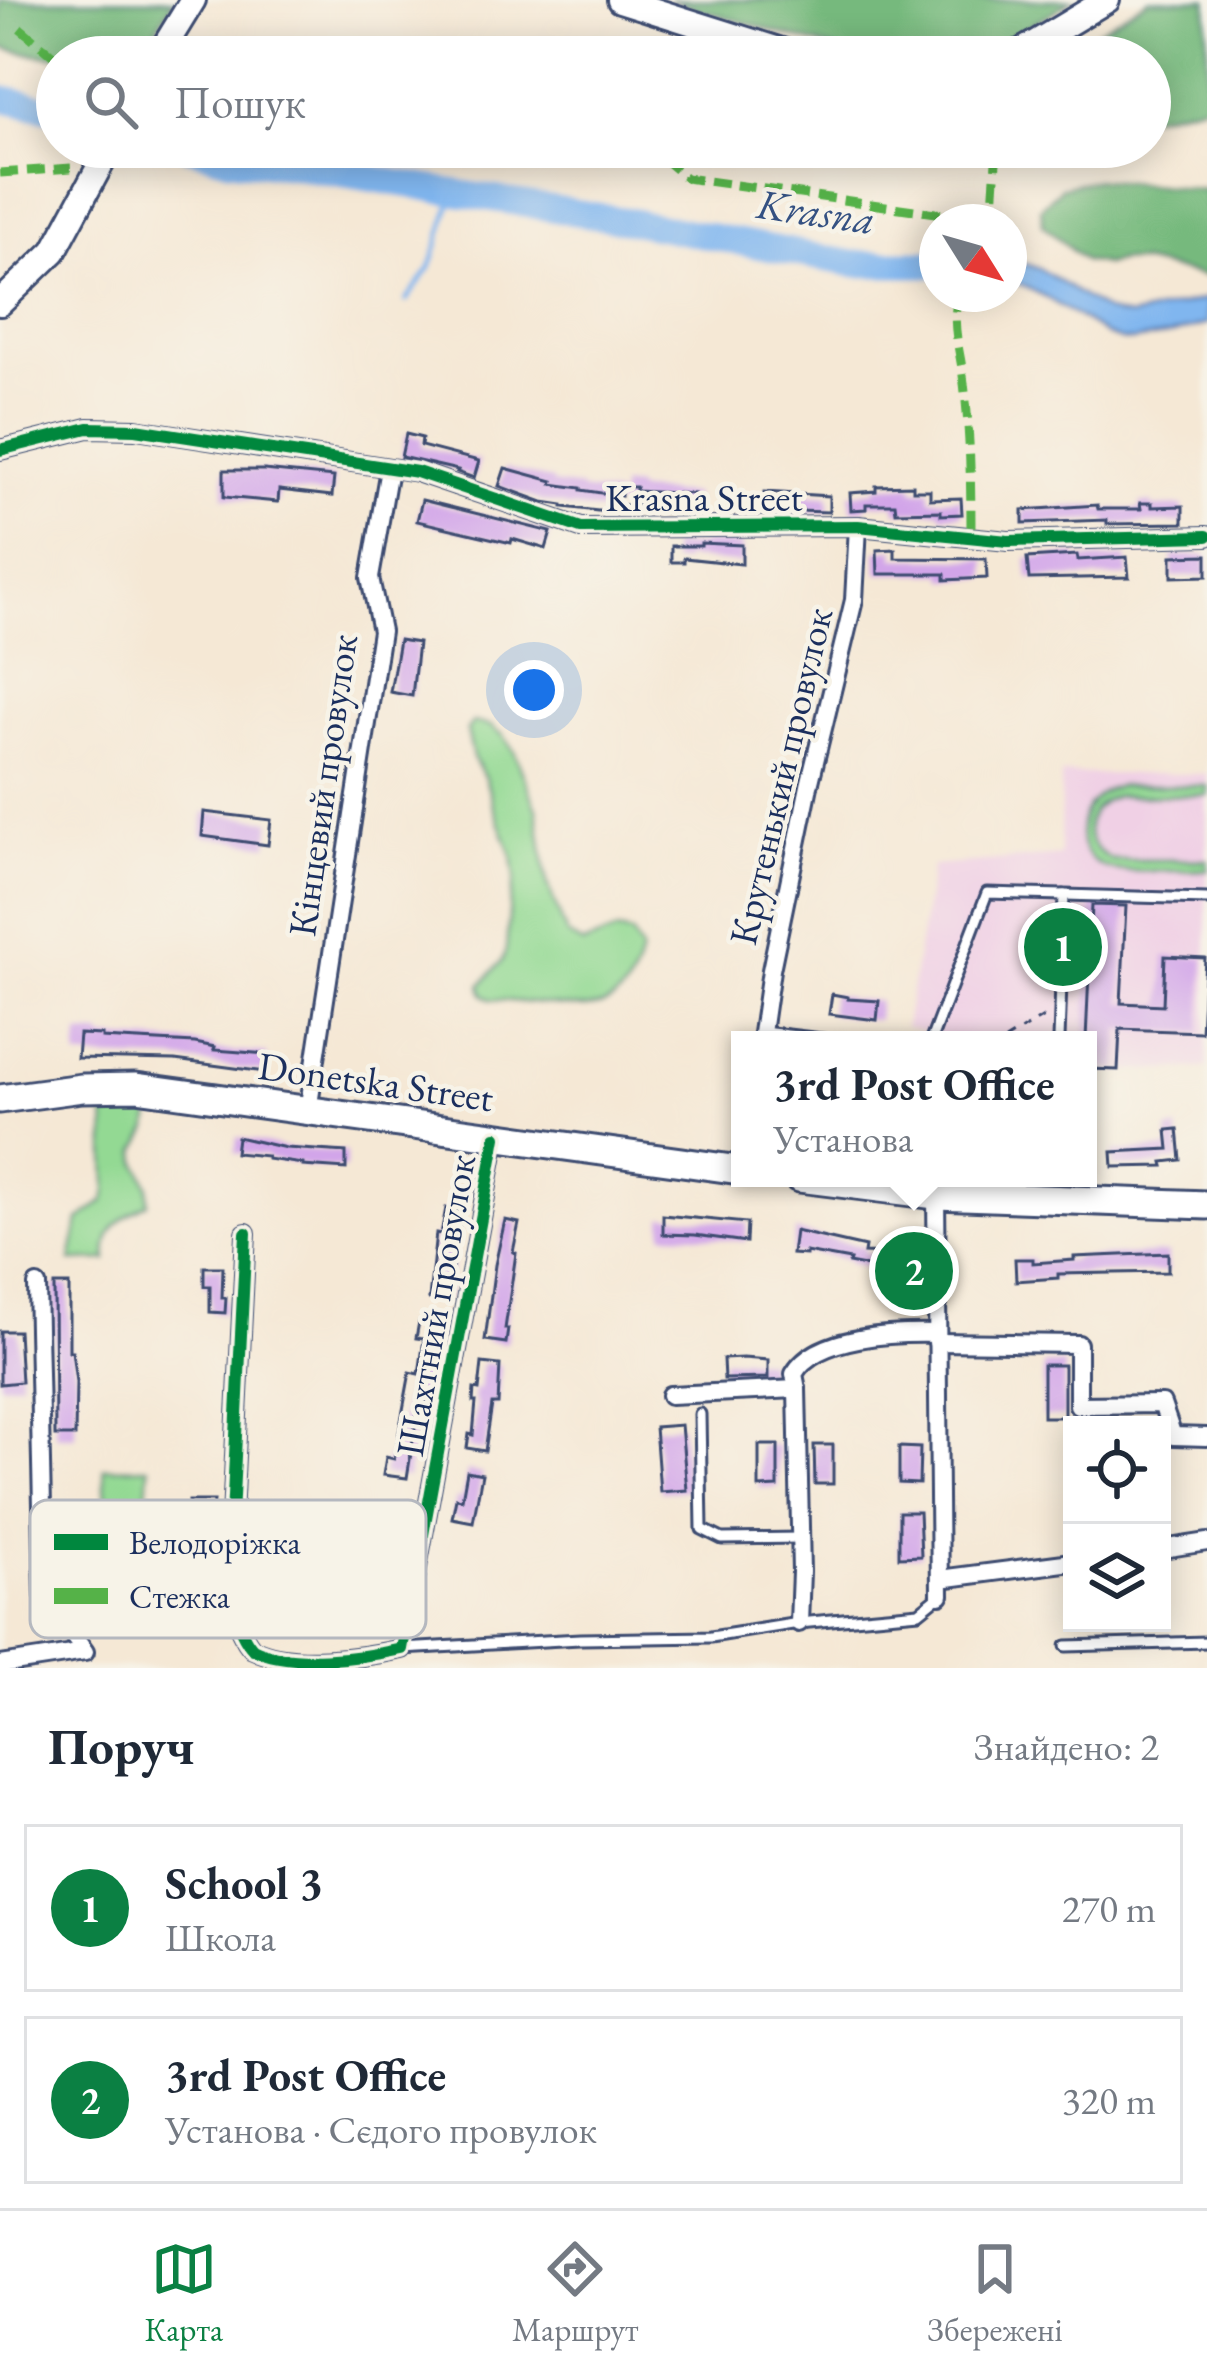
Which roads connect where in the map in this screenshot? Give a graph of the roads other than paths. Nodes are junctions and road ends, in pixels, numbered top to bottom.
1 (193, 0) edge
2 (620, 0) edge
3 (1107, 0) edge
4 (170, 36) edge
5 (734, 36) edge
6 (1047, 36) edge
7 (99, 168) edge
8 (0, 303) edge
9 (0, 450) edge
10 (389, 469) junction
11 (858, 526) junction
12 (1207, 536) edge
13 (1064, 895) junction
14 (1207, 899) edge
15 (763, 1031) edge
16 (935, 1031) edge
17 (1060, 1031) edge
18 (0, 1099) edge
19 (308, 1111) junction
20 (496, 1137) junction
21 (731, 1170) edge
22 (940, 1187) edge
23 (954, 1187) edge
24 (1207, 1205) edge
25 (246, 1233) dead end
26 (37, 1286) dead end
27 (937, 1338) junction
28 (797, 1389) junction
29 (670, 1395) dead end
30 (700, 1414) dead end
31 (1207, 1437) edge
32 (42, 1500) edge
33 (233, 1500) edge
34 (426, 1518) edge
35 (800, 1538) junction
36 (1207, 1542) edge
37 (1171, 1548) edge
38 (1063, 1564) edge
39 (940, 1587) junction
40 (799, 1623) junction
41 (75, 1638) edge
42 (246, 1638) edge
43 (404, 1638) edge
44 (1207, 1642) edge
45 (1066, 1646) dead end
46 (402, 1649) junction
47 (0, 1666) edge

1 - 4 street
2 - 5 street
3 - 6 street
7 - 8 street
9 - 10 street, Krasna Street
10 - 11 street, Krasna Street
10 - 19 street, Кінцевий провулок
11 - 12 street, Krasna Street
11 - 15 street, Крутенький провулок
13 - 14 lane
13 - 16 lane
13 - 17 lane
18 - 19 main road, Donetska Street
19 - 20 main road, Donetska Street
20 - 21 main road, Donetska Street
20 - 34 street, Шахтний провулок
22 - 27 street
23 - 24 main road
25 - 33 street
26 - 32 street
27 - 28 street
27 - 31 street
27 - 39 street
28 - 29 street
28 - 35 street
30 - 35 lane
35 - 40 street
36 - 37 street
38 - 39 street
39 - 40 lane
40 - 46 lane
41 - 47 street
42 - 46 street
43 - 46 street, Шахтний провулок
44 - 45 lane

